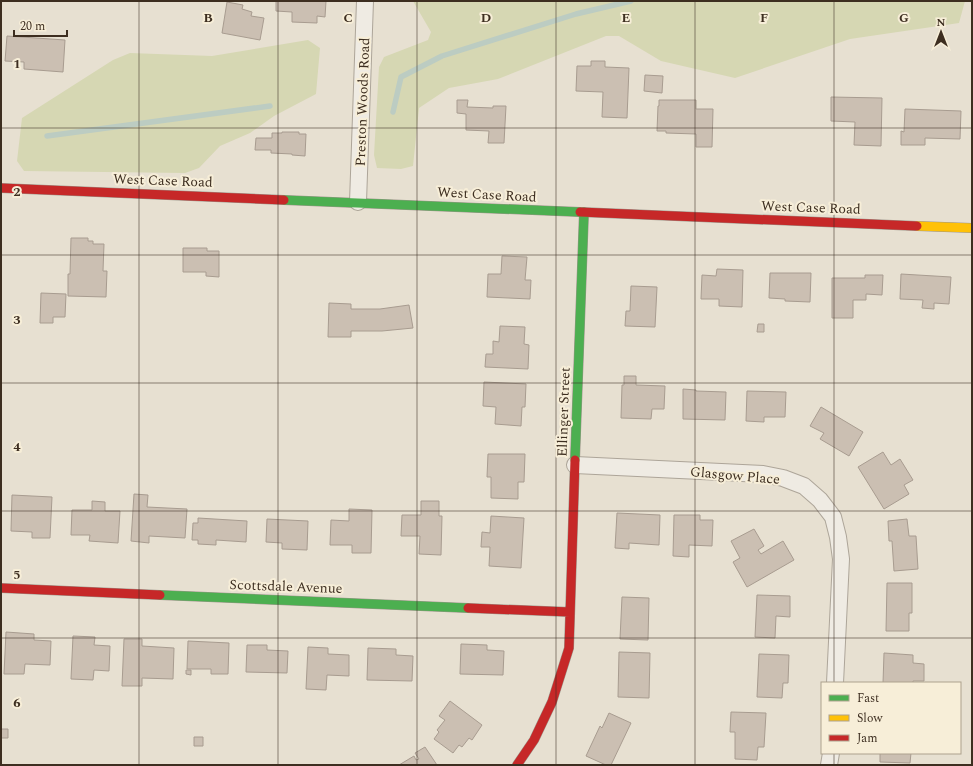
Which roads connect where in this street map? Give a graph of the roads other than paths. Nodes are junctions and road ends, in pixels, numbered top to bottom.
1 (365, 1) edge
2 (1, 188) edge
3 (358, 202) junction
4 (584, 212) junction
5 (972, 228) edge
6 (576, 465) junction
7 (1, 588) edge
8 (570, 612) junction
9 (835, 682) edge
10 (831, 754) edge
11 (517, 765) edge
12 (828, 765) edge

1 - 3 street, Preston Woods Road
2 - 3 street, West Case Road
3 - 4 street, West Case Road
4 - 5 street, West Case Road
4 - 6 street, Ellinger Street
6 - 8 street, Ellinger Street
6 - 9 street, Glasgow Place
7 - 8 street, Scottsdale Avenue
8 - 11 street, Ellinger Street
10 - 12 street

